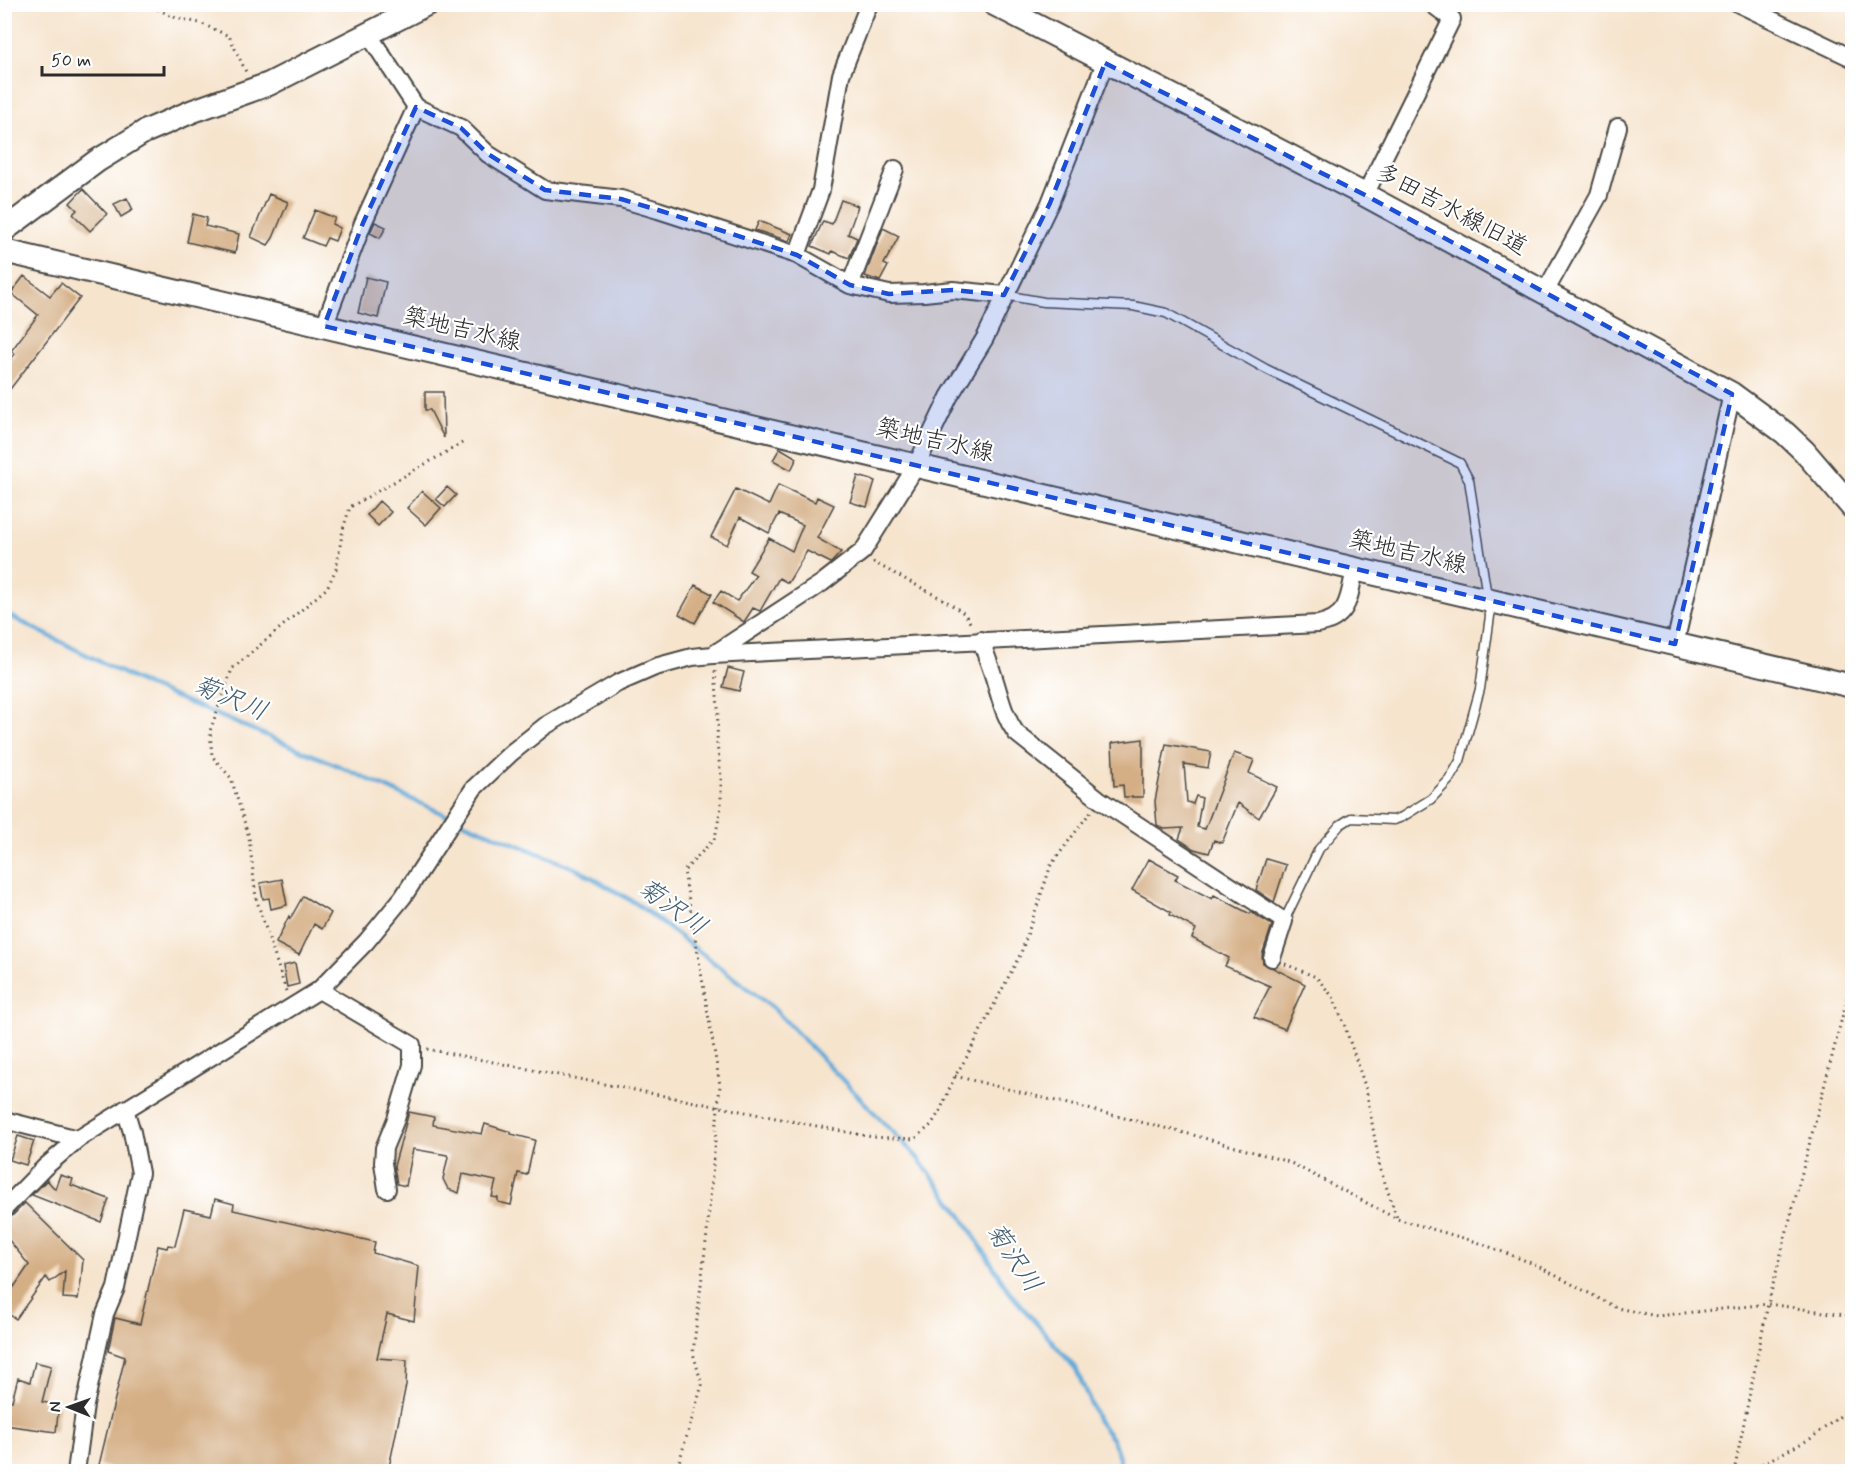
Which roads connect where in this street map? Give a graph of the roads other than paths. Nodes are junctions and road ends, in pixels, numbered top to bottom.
1 (426, 4) edge
2 (869, 4) edge
3 (994, 4) edge
4 (1432, 4) edge
5 (1739, 4) edge
6 (369, 34) junction
7 (1852, 58) edge
8 (1106, 63) junction
9 (416, 107) junction
10 (1618, 127) dead end
11 (895, 169) dead end
12 (1365, 195) junction
13 (4, 230) edge
14 (4, 251) edge
15 (797, 255) junction
16 (850, 285) junction
17 (1545, 292) junction
18 (1004, 295) junction
19 (324, 326) junction
20 (1732, 394) junction
21 (917, 465) junction
22 (1852, 507) edge
23 (1355, 568) junction
24 (1489, 600) junction
25 (981, 640) junction
26 (1675, 644) junction
27 (713, 655) junction
28 (1852, 686) edge
29 (1284, 921) junction
30 (1272, 958) road end
31 (319, 990) junction
32 (125, 1109) junction
33 (4, 1120) edge
34 (78, 1138) junction
35 (387, 1189) dead end
36 (4, 1209) edge
37 (76, 1472) edge

1 - 6 main road
2 - 15 street
3 - 8 main road, 多田吉水線旧道
4 - 12 street
5 - 7 street
6 - 9 street
6 - 13 main road
8 - 12 main road, 多田吉水線旧道
8 - 18 street
9 - 15 street
9 - 19 street
10 - 17 street
11 - 16 street
12 - 17 main road, 多田吉水線旧道
14 - 19 main road, 築地吉水線
15 - 16 street
16 - 18 street
17 - 20 main road, 多田吉水線旧道
18 - 21 street
18 - 24 lane
19 - 21 main road, 築地吉水線
20 - 22 main road, 多田吉水線旧道
20 - 26 street
21 - 23 main road, 築地吉水線
21 - 27 street
23 - 24 main road, 築地吉水線
23 - 25 street
24 - 26 main road, 築地吉水線
24 - 29 lane
25 - 27 street
25 - 29 street
26 - 28 main road, 築地吉水線
27 - 31 street
29 - 30 street
31 - 32 street
31 - 35 street
32 - 34 street
32 - 37 street
33 - 34 street
34 - 36 street

